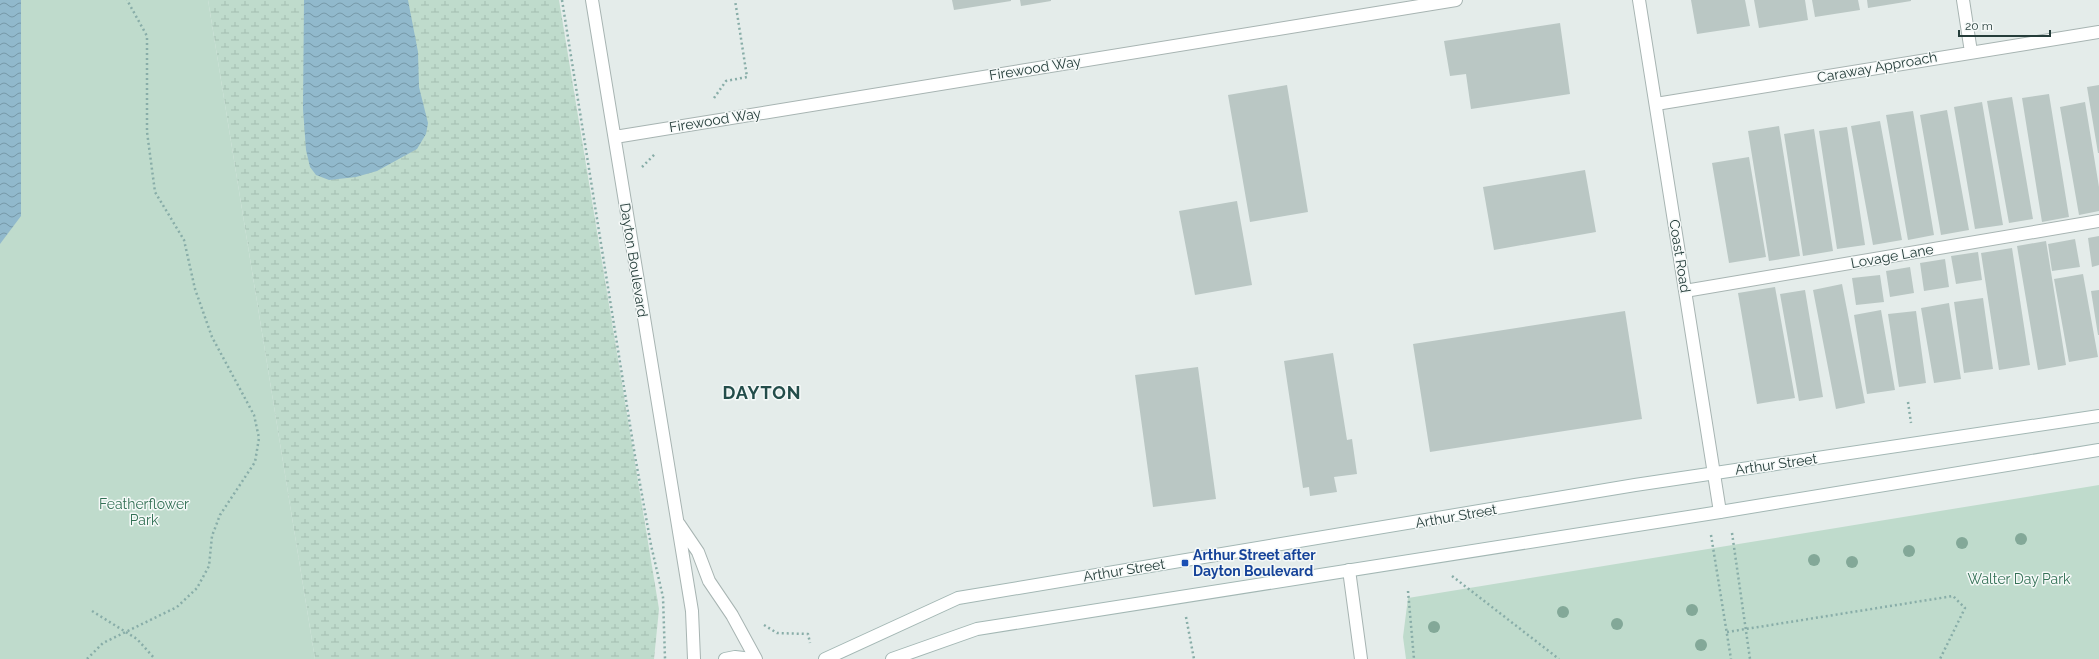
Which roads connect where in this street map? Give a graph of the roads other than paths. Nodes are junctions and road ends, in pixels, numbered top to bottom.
1 (592, 0) edge
2 (1456, 0) edge
3 (1639, 0) edge
4 (1963, 0) edge
5 (2099, 32) edge
6 (1971, 52) junction
7 (1656, 104) junction
8 (614, 137) junction
9 (2099, 221) edge
10 (1685, 291) junction
11 (2099, 416) edge
12 (2099, 450) edge
13 (1714, 473) junction
14 (1720, 512) junction
15 (677, 519) junction
16 (1349, 570) junction
17 (694, 659) edge
18 (725, 659) edge
19 (752, 659) edge
20 (756, 659) edge
21 (825, 659) edge
22 (892, 659) edge
23 (1361, 659) edge

1 - 8 street, Dayton Boulevard
2 - 8 street, Firewood Way
3 - 7 street, Coast Road
4 - 6 street
5 - 6 street, Caraway Approach
6 - 7 street, Caraway Approach
7 - 10 street, Coast Road
8 - 15 street, Dayton Boulevard
9 - 10 street, Lovage Lane
10 - 13 street, Coast Road
11 - 13 street, Arthur Street
12 - 14 street
13 - 14 street, Coast Road
13 - 21 street, Arthur Street
14 - 16 street
15 - 17 street, Dayton Boulevard
15 - 20 street, Dayton Boulevard
16 - 22 street
16 - 23 street
18 - 19 street

